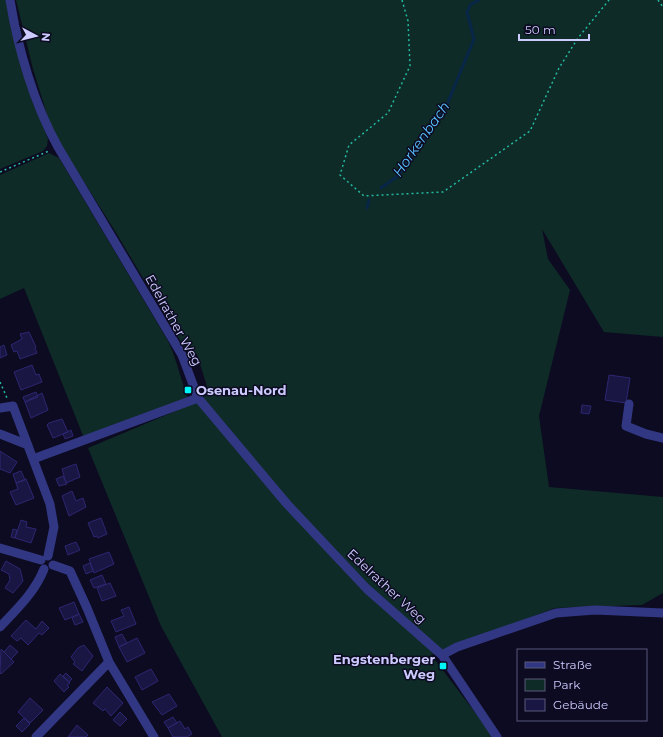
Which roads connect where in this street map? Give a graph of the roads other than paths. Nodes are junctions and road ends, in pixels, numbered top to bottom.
1 (10, 0) edge
2 (198, 398) junction
3 (629, 404) dead end
4 (0, 408) edge
5 (0, 434) edge
6 (663, 438) edge
7 (28, 445) junction
8 (33, 460) junction
9 (0, 548) edge
10 (46, 562) junction
11 (663, 613) edge
12 (0, 627) edge
13 (442, 655) junction
14 (109, 662) junction
15 (36, 737) edge
16 (154, 737) edge
17 (497, 737) edge

1 - 2 street, Edelrather Weg
2 - 8 street
2 - 13 street, Edelrather Weg
3 - 6 street
4 - 7 street
5 - 7 street
7 - 8 street
8 - 10 street
9 - 10 street
10 - 12 street
10 - 14 street
11 - 13 street
13 - 17 street, Edelrather Weg
14 - 15 street
14 - 16 street

